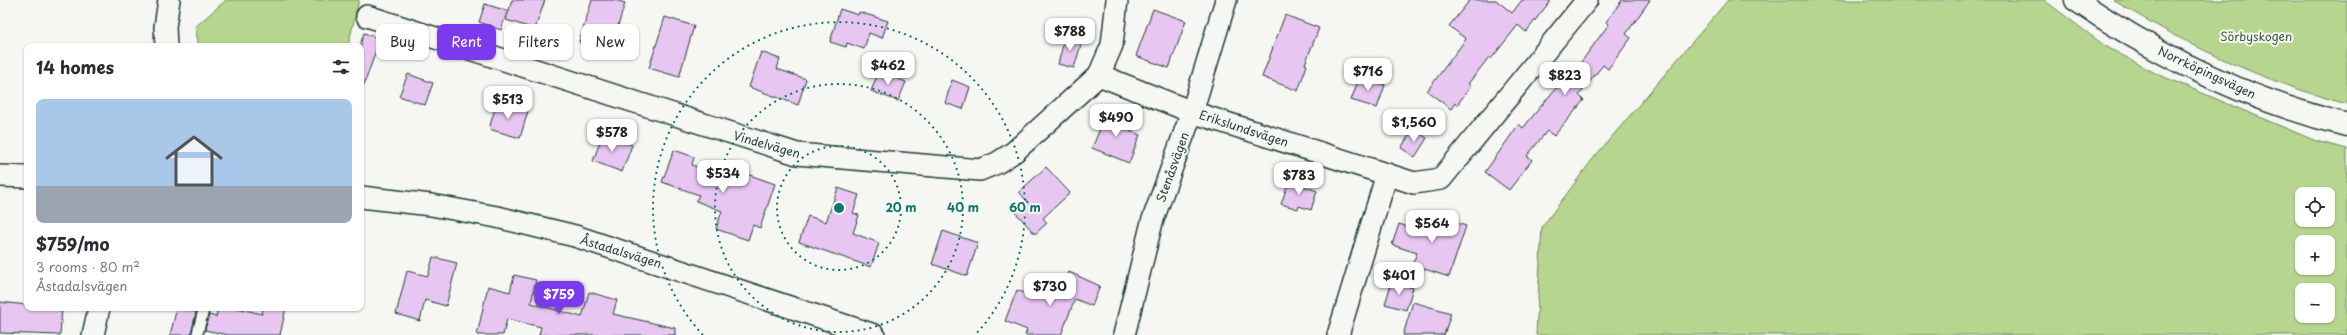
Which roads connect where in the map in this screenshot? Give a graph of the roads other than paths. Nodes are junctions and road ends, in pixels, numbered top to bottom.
1 (169, 0) edge
2 (1117, 0) edge
3 (1226, 0) edge
4 (1587, 0) edge
5 (2076, 0) edge
6 (367, 16) dead end
7 (166, 43) edge
8 (1098, 75) junction
9 (1192, 112) junction
10 (2347, 124) edge
11 (1387, 174) junction
12 (0, 176) edge
13 (24, 177) edge
14 (364, 197) edge
15 (98, 311) edge
16 (203, 311) edge
17 (93, 335) edge
18 (197, 335) edge
19 (874, 335) edge
20 (1124, 335) edge
21 (1338, 335) edge

1 - 7 street
2 - 8 street
3 - 9 street, Stenåsvägen
4 - 11 street, Erikslundsvägen
5 - 10 main road, Norrköpingsvägen
6 - 8 street, Vindelvägen
8 - 9 street
9 - 11 street, Erikslundsvägen
9 - 20 street, Stenåsvägen
11 - 21 street
12 - 13 street
14 - 19 street, Åstadalsvägen
15 - 17 street
16 - 18 lane

